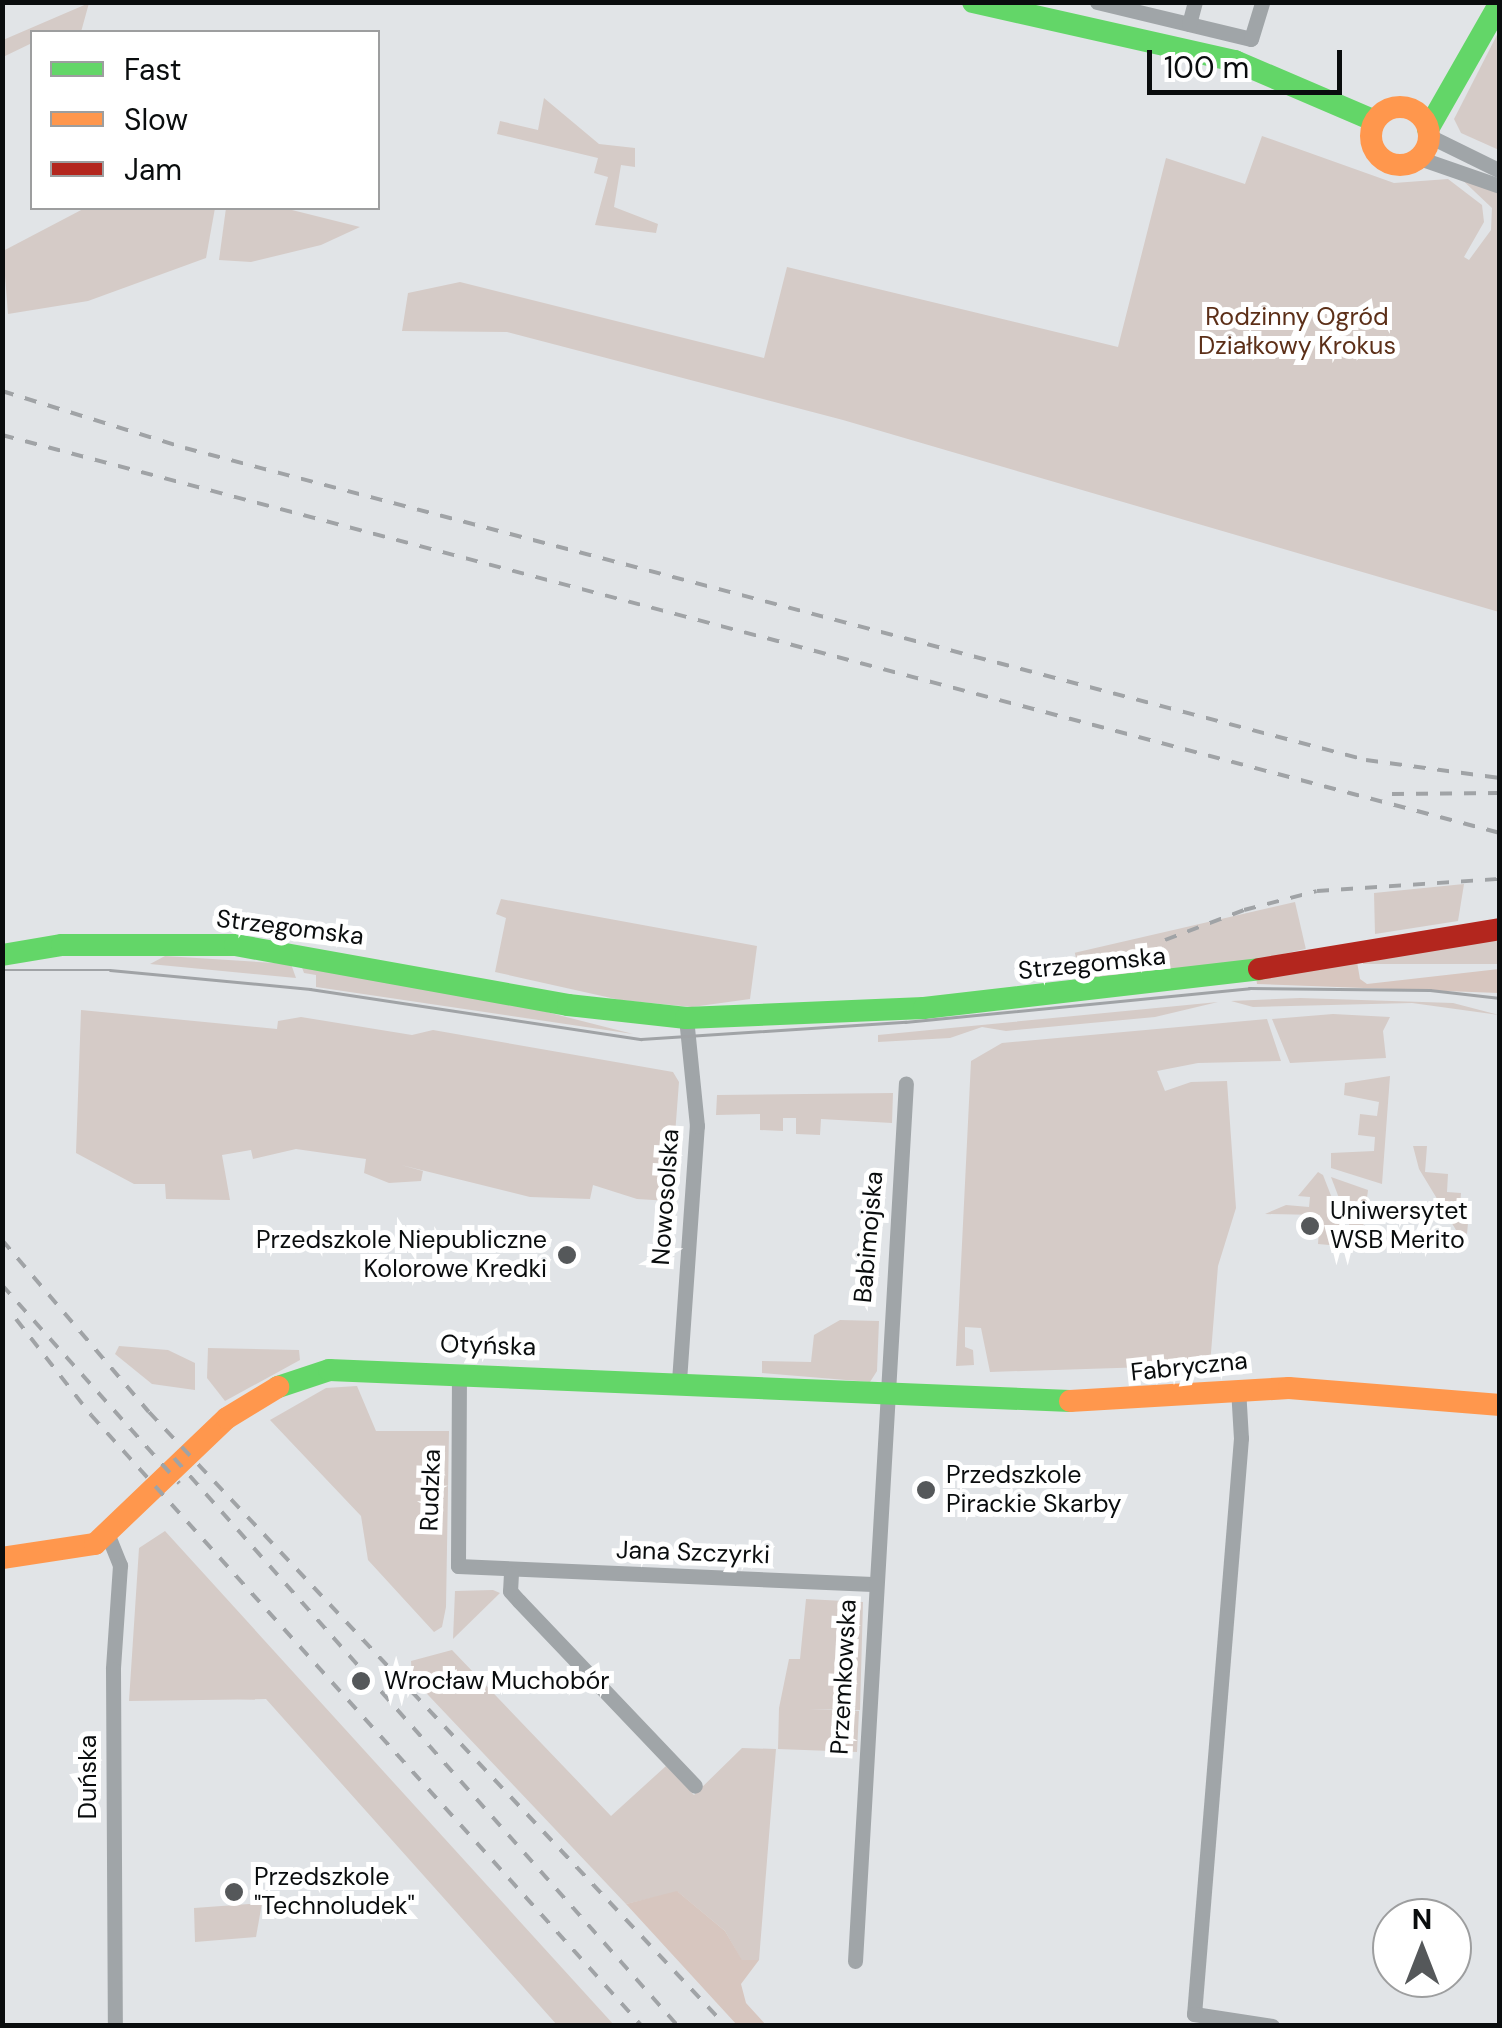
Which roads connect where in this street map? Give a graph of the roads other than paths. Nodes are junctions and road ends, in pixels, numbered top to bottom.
1 (973, 2) edge
2 (1097, 2) edge
3 (1194, 2) edge
4 (1262, 2) edge
5 (1500, 3) edge
6 (1189, 24) junction
7 (1454, 74) junction
8 (1406, 108) junction
9 (1375, 120) junction
10 (1429, 132) junction
11 (1419, 158) junction
12 (1500, 171) edge
13 (1500, 186) edge
14 (1500, 929) edge
15 (2, 940) edge
16 (62, 944) junction
17 (2, 955) edge
18 (686, 1018) junction
19 (906, 1083) dead end
20 (459, 1372) junction
21 (679, 1381) junction
22 (1238, 1388) junction
23 (884, 1396) junction
24 (1500, 1406) edge
25 (107, 1534) junction
26 (2, 1558) edge
27 (511, 1572) junction
28 (874, 1584) junction
29 (695, 1786) dead end
30 (855, 1961) dead end
31 (115, 2026) edge
32 (1272, 2026) edge

1 - 9 street
2 - 6 street
3 - 6 street
4 - 6 street
5 - 7 street
7 - 8 street
7 - 10 street
8 - 9 street
8 - 10 street
9 - 11 street
10 - 11 street
10 - 12 street
11 - 13 street
14 - 18 street, Strzegomska
15 - 16 street, Strzegomska
16 - 17 street, Strzegomska
16 - 18 street, Strzegomska
18 - 21 street, Nowosolska
19 - 23 street, Babimojska
20 - 21 street, Otyńska
20 - 25 street, Otyńska
20 - 27 street, Rudzka
21 - 23 street, Otyńska
22 - 23 street, Fabryczna
22 - 24 street, Fabryczna
22 - 32 street
23 - 28 street, Przemkowska
25 - 26 street
25 - 31 street, Duńska
27 - 28 street, Jana Szczyrki
27 - 29 street
28 - 30 street, Przemkowska

